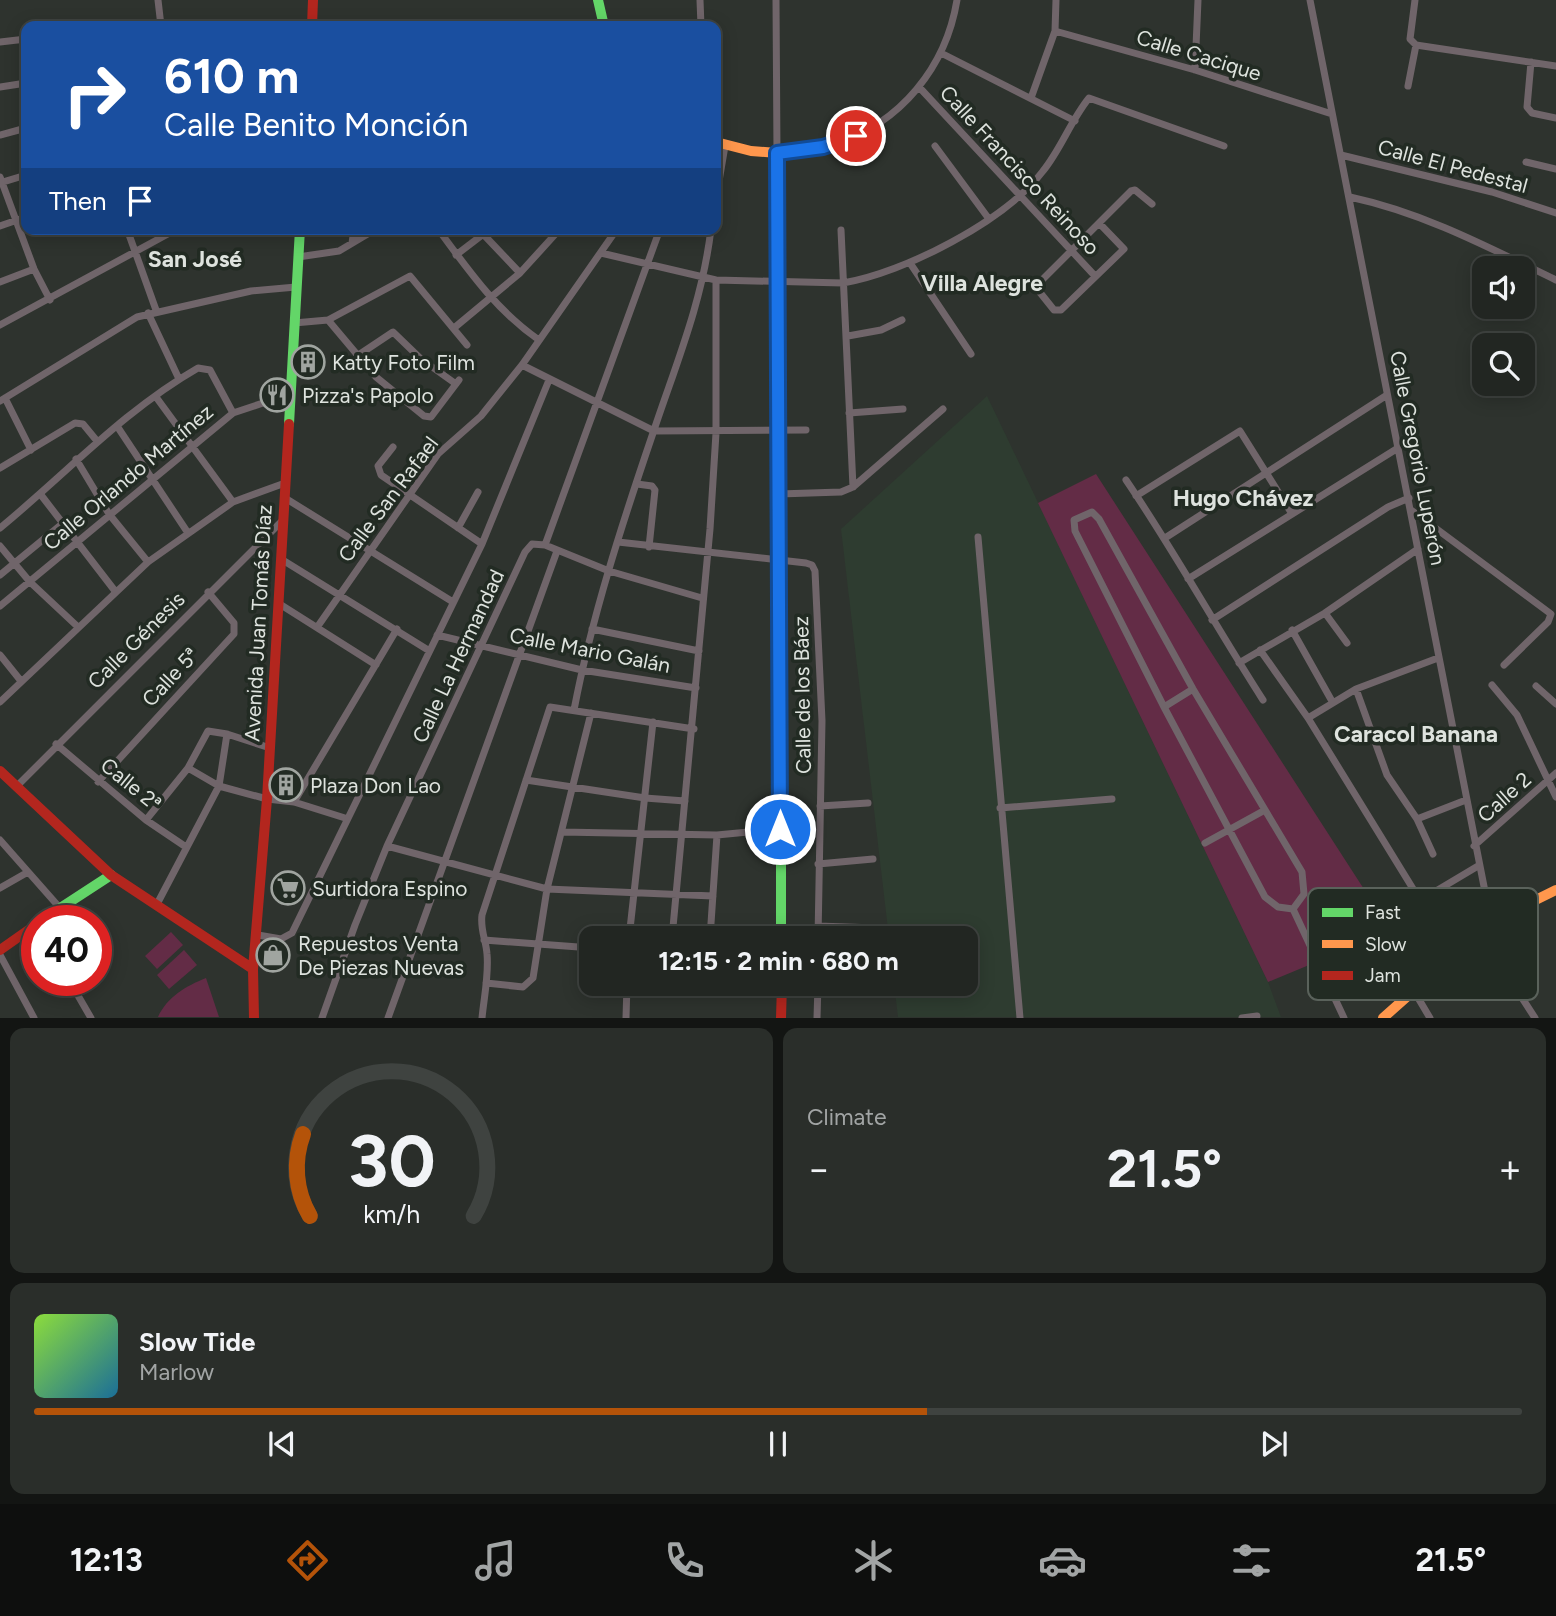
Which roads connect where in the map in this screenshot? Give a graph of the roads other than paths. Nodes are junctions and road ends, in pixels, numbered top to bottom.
1 (158, 0) edge
2 (313, 0) edge
3 (598, 0) edge
4 (700, 0) edge
5 (776, 0) edge
6 (957, 0) edge
7 (1056, 0) edge
8 (1198, 0) edge
9 (1310, 0) edge
10 (1415, 0) edge
11 (160, 21) edge
12 (312, 21) edge
13 (603, 21) edge
14 (701, 21) edge
15 (1055, 31) junction
16 (21, 40) edge
17 (0, 42) edge
18 (1416, 45) junction
19 (941, 53) junction
20 (1531, 62) junction
21 (1556, 66) edge
22 (1195, 70) junction
23 (21, 84) edge
24 (1408, 86) dead end
25 (0, 87) edge
26 (919, 87) junction
27 (1031, 98) junction
28 (1332, 114) junction
29 (1556, 118) edge
30 (1075, 121) junction
31 (21, 129) edge
32 (0, 135) edge
33 (721, 144) edge
34 (935, 146) dead end
35 (1224, 146) dead end
36 (777, 153) junction
37 (1341, 155) junction
38 (1526, 162) dead end
39 (1556, 169) edge
40 (21, 176) edge
41 (0, 181) edge
42 (1021, 196) junction
43 (1350, 197) junction
44 (1152, 204) dead end
45 (1556, 213) edge
46 (21, 219) edge
47 (989, 219) junction
48 (15, 221) junction
49 (1099, 223) junction
50 (0, 226) edge
51 (841, 230) dead end
52 (130, 235) edge
53 (166, 235) edge
54 (300, 235) edge
55 (353, 235) edge
56 (366, 235) edge
57 (442, 235) edge
58 (483, 235) edge
59 (489, 235) edge
60 (555, 235) edge
61 (613, 235) edge
62 (658, 235) edge
63 (710, 235) edge
64 (352, 243) junction
65 (137, 251) junction
66 (1071, 251) junction
67 (601, 253) junction
68 (456, 255) junction
69 (299, 257) junction
70 (910, 263) junction
71 (648, 264) junction
72 (34, 270) junction
73 (520, 273) junction
74 (1095, 276) junction
75 (705, 277) junction
76 (716, 280) junction
77 (1556, 280) edge
78 (776, 281) junction
79 (0, 282) edge
80 (843, 283) junction
81 (296, 287) junction
82 (488, 297) junction
83 (50, 300) junction
84 (152, 312) junction
85 (328, 320) junction
86 (902, 320) dead end
87 (294, 323) junction
88 (0, 325) edge
89 (454, 328) junction
90 (848, 336) junction
91 (539, 340) junction
92 (467, 345) dead end
93 (971, 354) dead end
94 (357, 356) junction
95 (522, 365) junction
96 (179, 379) junction
97 (549, 380) junction
98 (1387, 395) junction
99 (156, 397) junction
100 (3, 399) edge
101 (599, 404) junction
102 (289, 407) junction
103 (903, 408) dead end
104 (943, 409) dead end
105 (233, 413) junction
106 (849, 413) junction
107 (117, 426) junction
108 (806, 430) dead end
109 (654, 431) junction
110 (779, 432) junction
111 (716, 433) junction
112 (97, 441) junction
113 (192, 447) junction
114 (393, 447) dead end
115 (1398, 448) junction
116 (31, 450) junction
117 (76, 459) junction
118 (0, 468) edge
119 (1267, 472) junction
120 (150, 479) junction
121 (1126, 480) dead end
122 (285, 483) junction
123 (637, 484) junction
124 (853, 487) junction
125 (478, 492) dead end
126 (41, 495) junction
127 (408, 495) junction
128 (779, 495) junction
129 (1136, 496) junction
130 (285, 498) junction
131 (1409, 498) junction
132 (233, 502) junction
133 (1411, 510) junction
134 (109, 514) junction
135 (1292, 514) junction
136 (283, 520) junction
137 (62, 524) junction
138 (0, 528) edge
139 (458, 528) junction
140 (188, 533) junction
141 (978, 537) dead end
142 (1165, 538) junction
143 (76, 541) junction
144 (618, 542) junction
145 (482, 544) junction
146 (545, 545) junction
147 (0, 546) edge
148 (649, 547) junction
149 (371, 549) junction
150 (1418, 549) junction
151 (557, 551) junction
152 (706, 555) junction
153 (281, 559) junction
154 (778, 560) junction
155 (148, 562) junction
156 (15, 563) junction
157 (609, 571) junction
158 (0, 575) edge
159 (1188, 579) junction
160 (30, 582) junction
161 (115, 591) junction
162 (208, 592) junction
163 (340, 594) junction
164 (702, 598) junction
165 (453, 602) junction
166 (277, 603) junction
167 (0, 606) edge
168 (1325, 613) junction
169 (1212, 620) junction
170 (318, 626) junction
171 (78, 627) junction
172 (397, 629) junction
173 (592, 629) junction
174 (1292, 630) junction
175 (437, 635) junction
176 (1347, 643) dead end
177 (483, 646) junction
178 (428, 650) junction
179 (1260, 650) junction
180 (699, 651) junction
181 (517, 654) junction
182 (0, 655) edge
183 (1438, 659) junction
184 (1239, 663) junction
185 (376, 664) junction
186 (1504, 665) dead end
187 (582, 670) junction
188 (21, 681) junction
189 (1492, 685) dead end
190 (1536, 685) dead end
191 (696, 688) junction
192 (1193, 689) junction
193 (1356, 689) junction
194 (1263, 700) dead end
195 (0, 702) edge
196 (1333, 703) junction
197 (1556, 704) edge
198 (1164, 707) junction
199 (575, 710) junction
200 (591, 713) junction
201 (1308, 718) junction
202 (653, 722) junction
203 (694, 729) junction
204 (227, 734) junction
205 (57, 744) junction
206 (270, 748) junction
207 (188, 768) junction
208 (0, 771) edge
209 (1556, 773) edge
210 (526, 780) junction
211 (1549, 780) junction
212 (98, 782) junction
213 (219, 786) junction
214 (573, 786) junction
215 (16, 787) junction
216 (1556, 797) edge
217 (645, 798) junction
218 (267, 799) junction
219 (1112, 799) dead end
220 (685, 800) junction
221 (1466, 800) junction
222 (294, 802) junction
223 (869, 803) dead end
224 (820, 806) junction
225 (1000, 808) junction
226 (1265, 810) junction
227 (345, 818) junction
228 (146, 820) junction
229 (1417, 820) junction
230 (780, 829) junction
231 (1228, 830) junction
232 (562, 832) junction
233 (639, 835) junction
234 (683, 835) junction
235 (717, 835) junction
236 (0, 840) edge
237 (1205, 843) dead end
238 (387, 846) junction
239 (1474, 846) junction
240 (186, 847) junction
241 (1433, 853) dead end
242 (873, 859) dead end
243 (442, 862) junction
244 (818, 864) junction
245 (1478, 866) junction
246 (28, 872) junction
247 (111, 875) junction
248 (494, 875) junction
249 (0, 888) edge
250 (1415, 888) edge
251 (1444, 888) edge
252 (1483, 888) edge
253 (547, 889) junction
254 (1556, 890) edge
255 (677, 893) junction
256 (633, 894) junction
257 (713, 896) junction
258 (1538, 899) edge
259 (57, 905) edge
260 (65, 905) edge
261 (156, 906) junction
262 (1293, 909) junction
263 (630, 926) edge
264 (673, 926) edge
265 (711, 926) edge
266 (781, 926) edge
267 (818, 926) edge
268 (258, 935) junction
269 (21, 936) edge
270 (484, 940) junction
271 (1308, 941) edge
272 (538, 942) junction
273 (579, 947) edge
274 (0, 950) edge
275 (0, 956) edge
276 (253, 970) junction
277 (486, 983) junction
278 (79, 996) edge
279 (627, 996) edge
280 (782, 996) edge
281 (818, 996) edge
282 (1336, 1000) edge
283 (1403, 1000) edge
284 (1420, 1000) edge
285 (1524, 1000) edge
286 (1257, 1016) edge
287 (34, 1017) edge
288 (91, 1017) edge
289 (254, 1017) edge
290 (323, 1017) edge
291 (388, 1017) edge
292 (482, 1017) edge
293 (626, 1017) edge
294 (781, 1017) edge
295 (817, 1017) edge
296 (1020, 1017) edge
297 (1242, 1017) edge
298 (1344, 1017) edge
299 (1383, 1017) edge
300 (1430, 1017) edge
301 (1535, 1017) edge

1 - 11 street
2 - 12 street
3 - 13 street
4 - 14 street
5 - 36 street
6 - 19 street
7 - 15 street
8 - 22 street
9 - 28 street, Calle Gregorio Luperón
10 - 18 street
15 - 22 street, Calle Cacique
15 - 27 street
16 - 17 street
18 - 20 street
18 - 24 street
19 - 26 street
19 - 27 street
20 - 21 street
20 - 29 street
22 - 28 street, Calle Cacique
23 - 25 street
26 - 36 street
26 - 42 street, Calle Francisco Reinoso
27 - 30 street
28 - 37 street, Calle Gregorio Luperón
30 - 35 street
30 - 42 street
31 - 32 street
33 - 36 street
34 - 47 street
36 - 78 street
37 - 43 street, Calle Gregorio Luperón
37 - 45 street, Calle El Pedestal
38 - 39 street
40 - 41 street
41 - 48 street
42 - 47 street
42 - 66 street, Calle Francisco Reinoso
43 - 77 street
43 - 98 street, Calle Gregorio Luperón
44 - 49 street
46 - 48 street
47 - 70 street
48 - 50 street
48 - 72 street
49 - 66 street
49 - 74 street
51 - 80 street
52 - 65 street
53 - 65 street
54 - 69 street, Avenida Juan Tomás Díaz
55 - 64 street
56 - 64 street
57 - 68 street
58 - 68 street
59 - 73 street
60 - 73 street
61 - 67 street, Calle San Rafael
62 - 71 street
63 - 75 street
64 - 69 street
65 - 83 street
65 - 84 street
66 - 74 street, Calle Francisco Reinoso
66 - 74 street
67 - 71 street
67 - 91 street, Calle San Rafael
68 - 82 street
69 - 81 street, Avenida Juan Tomás Díaz
70 - 80 street
70 - 93 street
71 - 75 street
71 - 101 street
72 - 79 street
72 - 83 street
73 - 82 street
75 - 76 street
75 - 109 street
76 - 78 street
76 - 111 street
78 - 80 street
78 - 110 street
80 - 90 street
81 - 84 street
81 - 87 street, Avenida Juan Tomás Díaz
82 - 89 street
82 - 91 street
83 - 88 street
84 - 96 street
84 - 100 street
85 - 87 street
85 - 89 street
85 - 94 street
86 - 90 street
87 - 102 street, Avenida Juan Tomás Díaz
89 - 92 street
90 - 106 street
91 - 95 street, Calle San Rafael
94 - 94 street
95 - 97 street
95 - 127 street, Calle San Rafael
96 - 99 street
96 - 105 street
97 - 101 street
97 - 145 street
98 - 115 street, Calle Gregorio Luperón
98 - 119 street
99 - 107 street
99 - 113 street
100 - 116 street
101 - 109 street
101 - 146 street
102 - 105 street, Calle Orlando Martínez
102 - 122 street, Avenida Juan Tomás Díaz
103 - 106 street
104 - 124 street
105 - 113 street, Calle Orlando Martínez
106 - 124 street
107 - 112 street
107 - 120 street
108 - 110 street
109 - 111 street
109 - 123 street
110 - 111 street
110 - 128 street
111 - 152 street
112 - 116 street
112 - 117 street
113 - 120 street, Calle Orlando Martínez
113 - 132 street
114 - 127 street
115 - 131 street, Calle Gregorio Luperón
115 - 135 street
116 - 118 street
117 - 126 street
117 - 134 street
119 - 129 street
119 - 135 street
119 - 142 street
120 - 134 street, Calle Orlando Martínez
120 - 140 street
121 - 129 street
122 - 130 street, Avenida Juan Tomás Díaz
122 - 132 street
123 - 144 street
123 - 148 street
124 - 128 street
125 - 139 street
126 - 137 street
126 - 138 street
127 - 139 street
127 - 149 street, Calle San Rafael
128 - 154 street
129 - 142 street
130 - 136 street, Avenida Juan Tomás Díaz
130 - 149 street
131 - 133 street, Calle Gregorio Luperón
131 - 169 street
132 - 140 street
133 - 150 street, Calle Gregorio Luperón
133 - 186 street
134 - 143 street, Calle Orlando Martínez
134 - 155 street
135 - 159 street
136 - 153 street, Avenida Juan Tomás Díaz
136 - 162 street, Calle Génesis
137 - 143 street
137 - 156 street
139 - 145 street
140 - 155 street
141 - 225 street
142 - 159 street
143 - 160 street, Calle Orlando Martínez
143 - 161 street
144 - 148 street, Calle de los Báez
144 - 157 street
145 - 165 street
146 - 151 street
146 - 177 street, Calle La Hermandad
147 - 156 street
148 - 152 street, Calle de los Báez
149 - 163 street, Calle San Rafael
149 - 165 street
150 - 168 street
150 - 183 street, Calle Gregorio Luperón
151 - 157 street
151 - 181 street
152 - 154 street, Calle de los Báez
152 - 164 street
153 - 163 street
153 - 166 street, Avenida Juan Tomás Díaz
154 - 224 street, Calle de los Báez
154 - 230 street
155 - 161 street
156 - 158 street
156 - 160 street
157 - 164 street
157 - 173 street
159 - 169 street
160 - 167 street, Calle Orlando Martínez
160 - 171 street
161 - 171 street
162 - 205 street, Calle Génesis
162 - 212 street, Calle 5ª
163 - 170 street, Calle San Rafael
163 - 172 street
164 - 180 street
165 - 175 street
166 - 170 street
166 - 206 street, Avenida Juan Tomás Díaz
168 - 174 street
168 - 176 street
169 - 184 street
170 - 185 street
171 - 188 street
172 - 178 street
172 - 185 street
173 - 180 street
173 - 187 street
174 - 179 street
174 - 196 street
175 - 177 street, Calle Mario Galán
175 - 178 street
177 - 181 street, Calle Mario Galán
177 - 238 street, Calle La Hermandad
178 - 227 street
179 - 184 street
179 - 201 street
180 - 191 street
181 - 187 street, Calle Mario Galán
181 - 243 street
182 - 188 street
183 - 193 street
183 - 221 street, Calle Gregorio Luperón
184 - 194 street
185 - 222 street
187 - 191 street, Calle Mario Galán
187 - 199 street
188 - 195 street
189 - 211 street
190 - 197 street
191 - 203 street
192 - 198 street
192 - 198 street
192 - 226 street
193 - 196 street
193 - 229 street
196 - 201 street
198 - 231 street
199 - 200 street
199 - 210 street
200 - 202 street
200 - 214 street
201 - 250 street
202 - 203 street
202 - 217 street
203 - 220 street
204 - 206 street
204 - 207 street
204 - 213 street
205 - 212 street, Calle 2ª
205 - 215 street, Calle Génesis
206 - 218 street, Avenida Juan Tomás Díaz
207 - 213 street
207 - 228 street
208 - 215 street
209 - 211 street, Calle 2
210 - 214 street
210 - 248 street
211 - 216 street
211 - 239 street, Calle 2
212 - 228 street, Calle 2ª
213 - 218 street
213 - 240 street
214 - 217 street
214 - 232 street
215 - 247 street
217 - 220 street
217 - 233 street
218 - 222 street
218 - 268 street, Avenida Juan Tomás Díaz
219 - 225 street
220 - 234 street
221 - 229 street
221 - 239 street, Calle Gregorio Luperón
222 - 227 street
223 - 224 street
224 - 244 street, Calle de los Báez
225 - 296 street
226 - 231 street
226 - 262 street
227 - 268 street
228 - 240 street, Calle 2ª
229 - 241 street
230 - 235 street
230 - 266 street
231 - 237 street
231 - 262 street
232 - 233 street
232 - 253 street
233 - 234 street
233 - 256 street
234 - 235 street
234 - 255 street
235 - 257 street
236 - 246 street
238 - 243 street
238 - 290 street, Calle La Hermandad
239 - 245 street, Calle Gregorio Luperón
240 - 261 street
242 - 244 street
243 - 248 street
243 - 291 street
244 - 267 street, Calle de los Báez
245 - 251 street
245 - 252 street, Calle Gregorio Luperón
246 - 249 street
246 - 259 street
247 - 260 street
247 - 261 street
248 - 253 street
248 - 270 street
253 - 256 street
253 - 272 street
254 - 258 street
255 - 256 street
255 - 257 street
255 - 264 street
256 - 263 street
257 - 265 street
261 - 276 street
262 - 271 street
268 - 276 street, Avenida Juan Tomás Díaz
269 - 274 street
270 - 272 street
270 - 277 street
272 - 273 street
272 - 277 street
275 - 287 street
276 - 289 street, Avenida Juan Tomás Díaz
277 - 292 street
278 - 288 street
279 - 293 street
280 - 294 street
281 - 295 street
282 - 298 street
283 - 299 street
284 - 300 street
285 - 301 street
286 - 297 street

